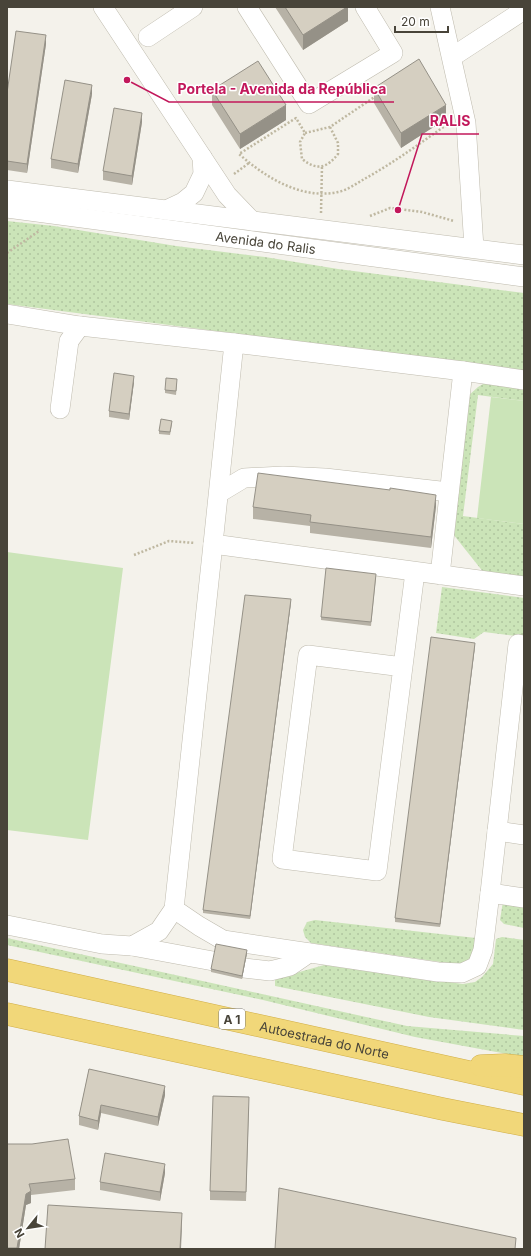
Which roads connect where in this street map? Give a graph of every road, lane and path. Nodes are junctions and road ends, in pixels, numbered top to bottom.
1 (103, 7) edge
2 (193, 7) edge
3 (247, 7) edge
4 (365, 7) edge
5 (440, 7) edge
6 (524, 10) edge
7 (148, 37) dead end
8 (452, 57) junction
9 (380, 94) edge
10 (453, 125) dead end
11 (330, 127) junction
12 (305, 133) junction
13 (202, 157) junction
14 (249, 163) junction
15 (322, 166) junction
16 (234, 178) dead end
17 (7, 190) edge
18 (321, 194) junction
19 (7, 208) edge
20 (166, 210) junction
21 (454, 213) dead end
22 (321, 214) dead end
23 (369, 217) dead end
24 (252, 221) junction
25 (463, 222) junction
26 (43, 228) dead end
27 (474, 248) junction
28 (7, 253) edge
29 (524, 255) edge
30 (524, 277) edge
31 (7, 314) edge
32 (80, 326) junction
33 (234, 343) junction
34 (463, 371) junction
35 (524, 380) edge
36 (60, 409) dead end
37 (449, 492) junction
38 (218, 493) junction
39 (213, 544) junction
40 (134, 556) dead end
41 (415, 572) junction
42 (440, 575) junction
43 (524, 586) edge
44 (524, 645) edge
45 (402, 667) junction
46 (517, 709) edge
47 (497, 831) junction
48 (524, 835) edge
49 (490, 893) junction
50 (524, 898) edge
51 (174, 909) junction
52 (7, 925) edge
53 (132, 946) junction
54 (309, 953) junction
55 (213, 961) edge
56 (244, 968) edge
57 (7, 970) edge
58 (7, 1014) edge
59 (524, 1067) edge
60 (456, 1070) junction
61 (524, 1084) edge
62 (443, 1109) junction
63 (524, 1125) edge
64 (524, 1137) edge

1 - 13 street
2 - 7 street
3 - 4 street
5 - 8 street
6 - 8 street
8 - 25 street
9 - 11 path
10 - 18 path
11 - 12 path
11 - 15 path
12 - 14 path
12 - 15 path
13 - 20 street
13 - 24 street
14 - 16 path
14 - 18 path
15 - 18 path
17 - 20 street, Avenida do Ralis
18 - 22 path
19 - 30 street, Avenida do Ralis
20 - 24 street, Avenida do Ralis
21 - 25 path
23 - 25 path
24 - 27 street, Avenida do Ralis
25 - 27 street
26 - 28 path
27 - 29 street, Avenida do Ralis
31 - 32 street
32 - 33 street
32 - 36 street
33 - 34 street
33 - 38 street
34 - 35 street
34 - 37 street
37 - 38 street
37 - 42 street
38 - 39 street
39 - 40 path
39 - 41 street
39 - 51 street
41 - 42 street
41 - 45 street
42 - 43 street
44 - 46 street
45 - 45 street
46 - 47 street
47 - 48 street
47 - 49 street
49 - 50 street
49 - 54 street
51 - 53 street
51 - 54 street
52 - 53 street
53 - 55 street
54 - 56 street
57 - 60 highway, Autoestrada do Norte / A 1
58 - 62 highway
59 - 60 highway
60 - 61 highway, Autoestrada do Norte / A 1
62 - 63 highway
62 - 64 highway

